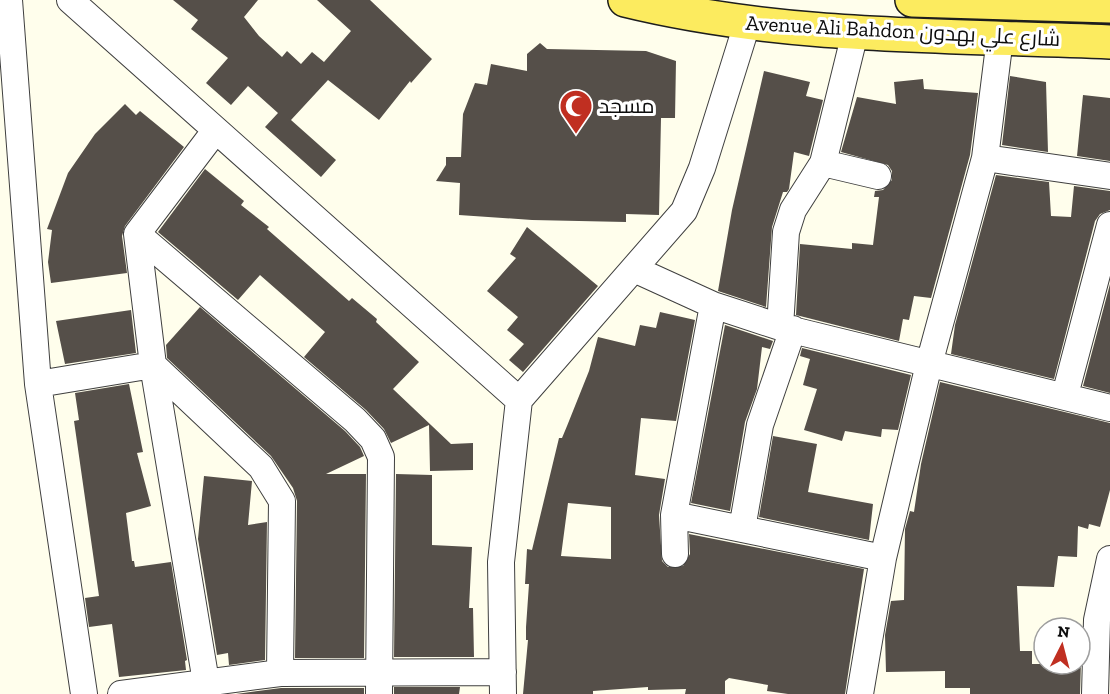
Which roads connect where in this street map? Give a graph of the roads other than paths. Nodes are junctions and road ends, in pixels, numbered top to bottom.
1 (9, 0) edge
2 (70, 0) edge
3 (626, 0) edge
4 (912, 0) edge
5 (1018, 1) edge
6 (1110, 6) edge
7 (747, 24) junction
8 (855, 33) junction
9 (1006, 38) junction
10 (1110, 42) edge
11 (215, 131) junction
12 (985, 158) junction
13 (823, 163) junction
14 (878, 176) dead end
15 (1110, 176) edge
16 (1110, 225) edge
17 (136, 234) junction
18 (634, 269) junction
19 (713, 305) junction
20 (786, 328) junction
21 (930, 364) junction
22 (153, 365) junction
23 (38, 384) junction
24 (1065, 395) junction
25 (519, 400) junction
26 (1110, 408) edge
27 (674, 515) junction
28 (742, 529) junction
29 (675, 554) dead end
30 (883, 558) junction
31 (1110, 560) edge
32 (1104, 622) edge
33 (280, 673) junction
34 (380, 683) edge
35 (503, 683) edge
36 (207, 688) edge
37 (84, 694) edge
38 (121, 694) edge
39 (860, 694) edge
40 (1095, 694) edge

1 - 23 street
2 - 11 street
3 - 7 main road, Avenue Ali Bahdon شارع علي بهدون
4 - 5 main road, Avenue Ali Bahdon شارع علي بهدون
5 - 6 main road, Avenue Ali Bahdon شارع علي بهدون
5 - 9 street
7 - 8 main road, Avenue Ali Bahdon شارع علي بهدون
7 - 18 street
8 - 9 main road, Avenue Ali Bahdon شارع علي بهدون
8 - 13 street
9 - 10 main road, Avenue Ali Bahdon شارع علي بهدون
9 - 12 street
11 - 17 street
11 - 25 street
12 - 15 street
12 - 21 street
13 - 14 street
13 - 20 street
16 - 24 street
17 - 22 street
17 - 34 street
18 - 19 street
18 - 25 street
19 - 20 street
19 - 27 street
20 - 21 street
20 - 28 street
21 - 24 street
21 - 30 street
22 - 23 street
22 - 33 street
22 - 36 street
23 - 37 street
24 - 26 street
25 - 35 street
27 - 28 street
27 - 29 street
28 - 30 street
30 - 39 street
31 - 32 street
32 - 40 street
33 - 34 street
33 - 36 street
34 - 35 street
36 - 38 street

